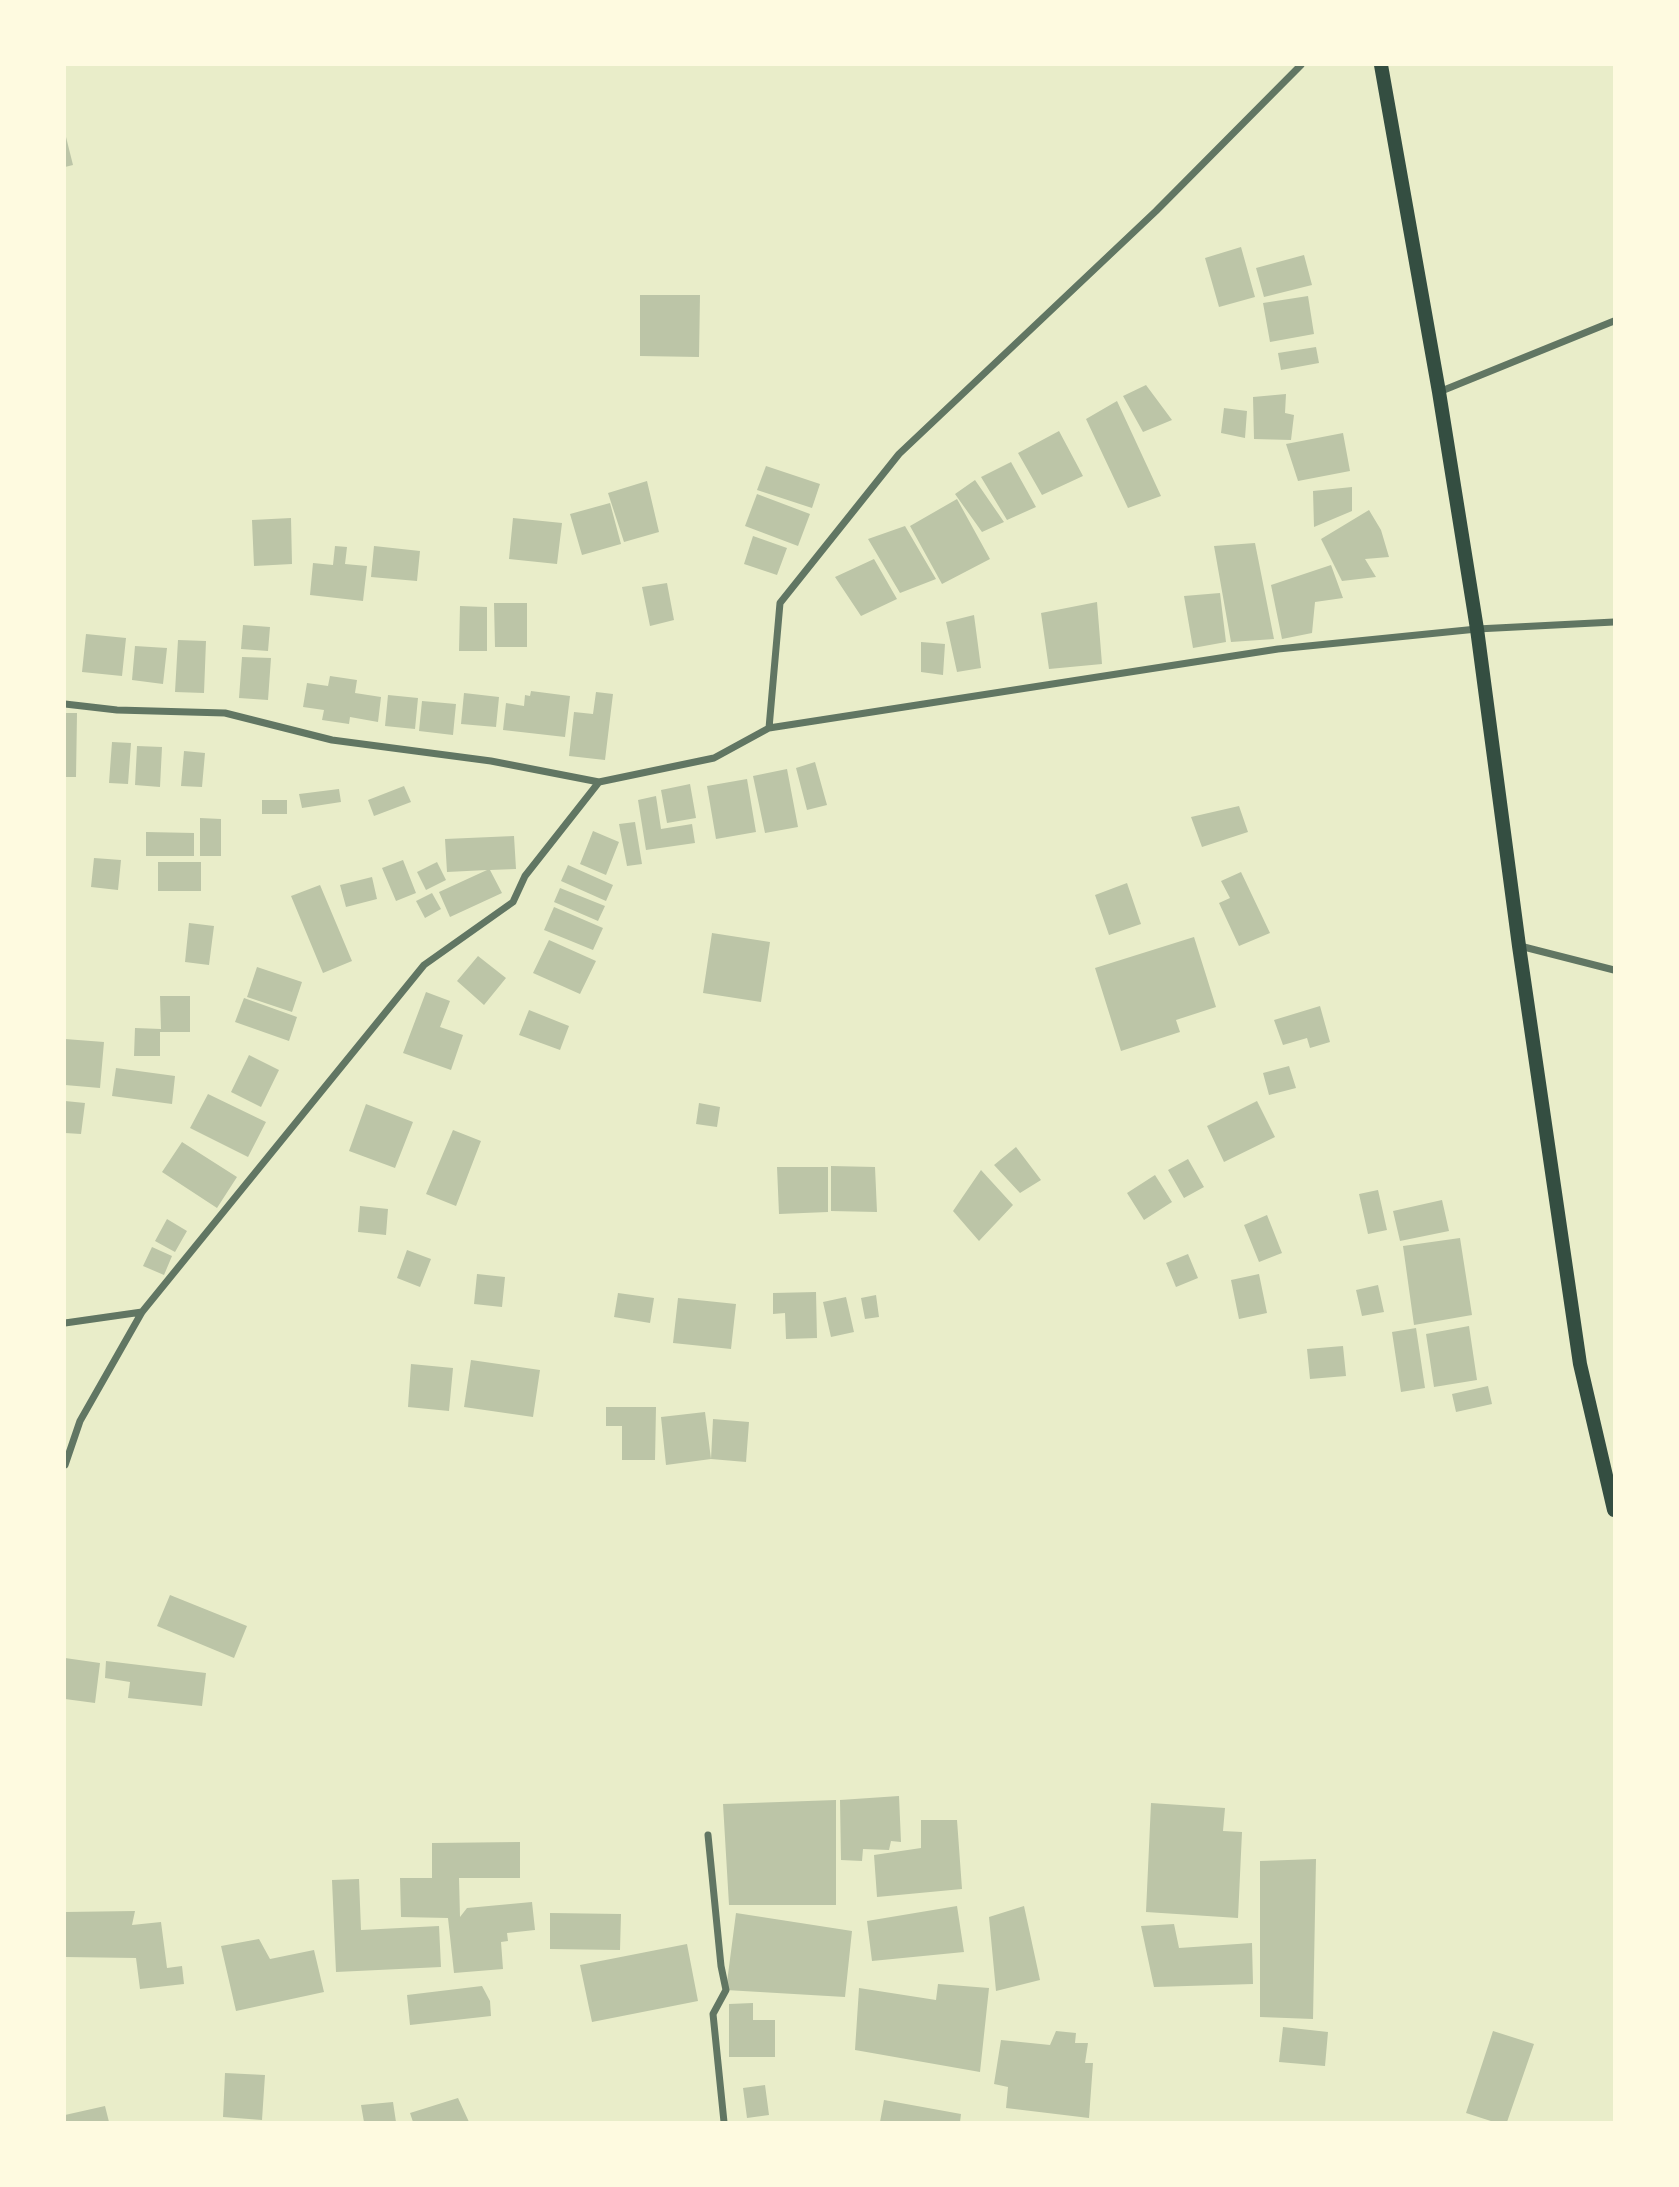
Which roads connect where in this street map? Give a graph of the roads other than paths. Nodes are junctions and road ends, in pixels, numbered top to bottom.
1 (1301, 65) edge
2 (1381, 65) edge
3 (1614, 321) edge
4 (1439, 392) junction
5 (1614, 622) edge
6 (1477, 629) junction
7 (65, 704) edge
8 (769, 728) junction
9 (599, 782) junction
10 (1519, 946) junction
11 (1614, 970) edge
12 (142, 1312) junction
13 (65, 1323) edge
14 (65, 1465) edge
15 (1614, 1510) edge
16 (708, 1835) dead end
17 (724, 2122) edge

1 - 8 street
2 - 4 main road
3 - 4 street
4 - 6 main road
5 - 6 street
6 - 8 street
6 - 10 main road
7 - 9 street
8 - 9 street
9 - 12 street
10 - 11 street
10 - 15 main road
12 - 13 street
12 - 14 street
16 - 17 street

